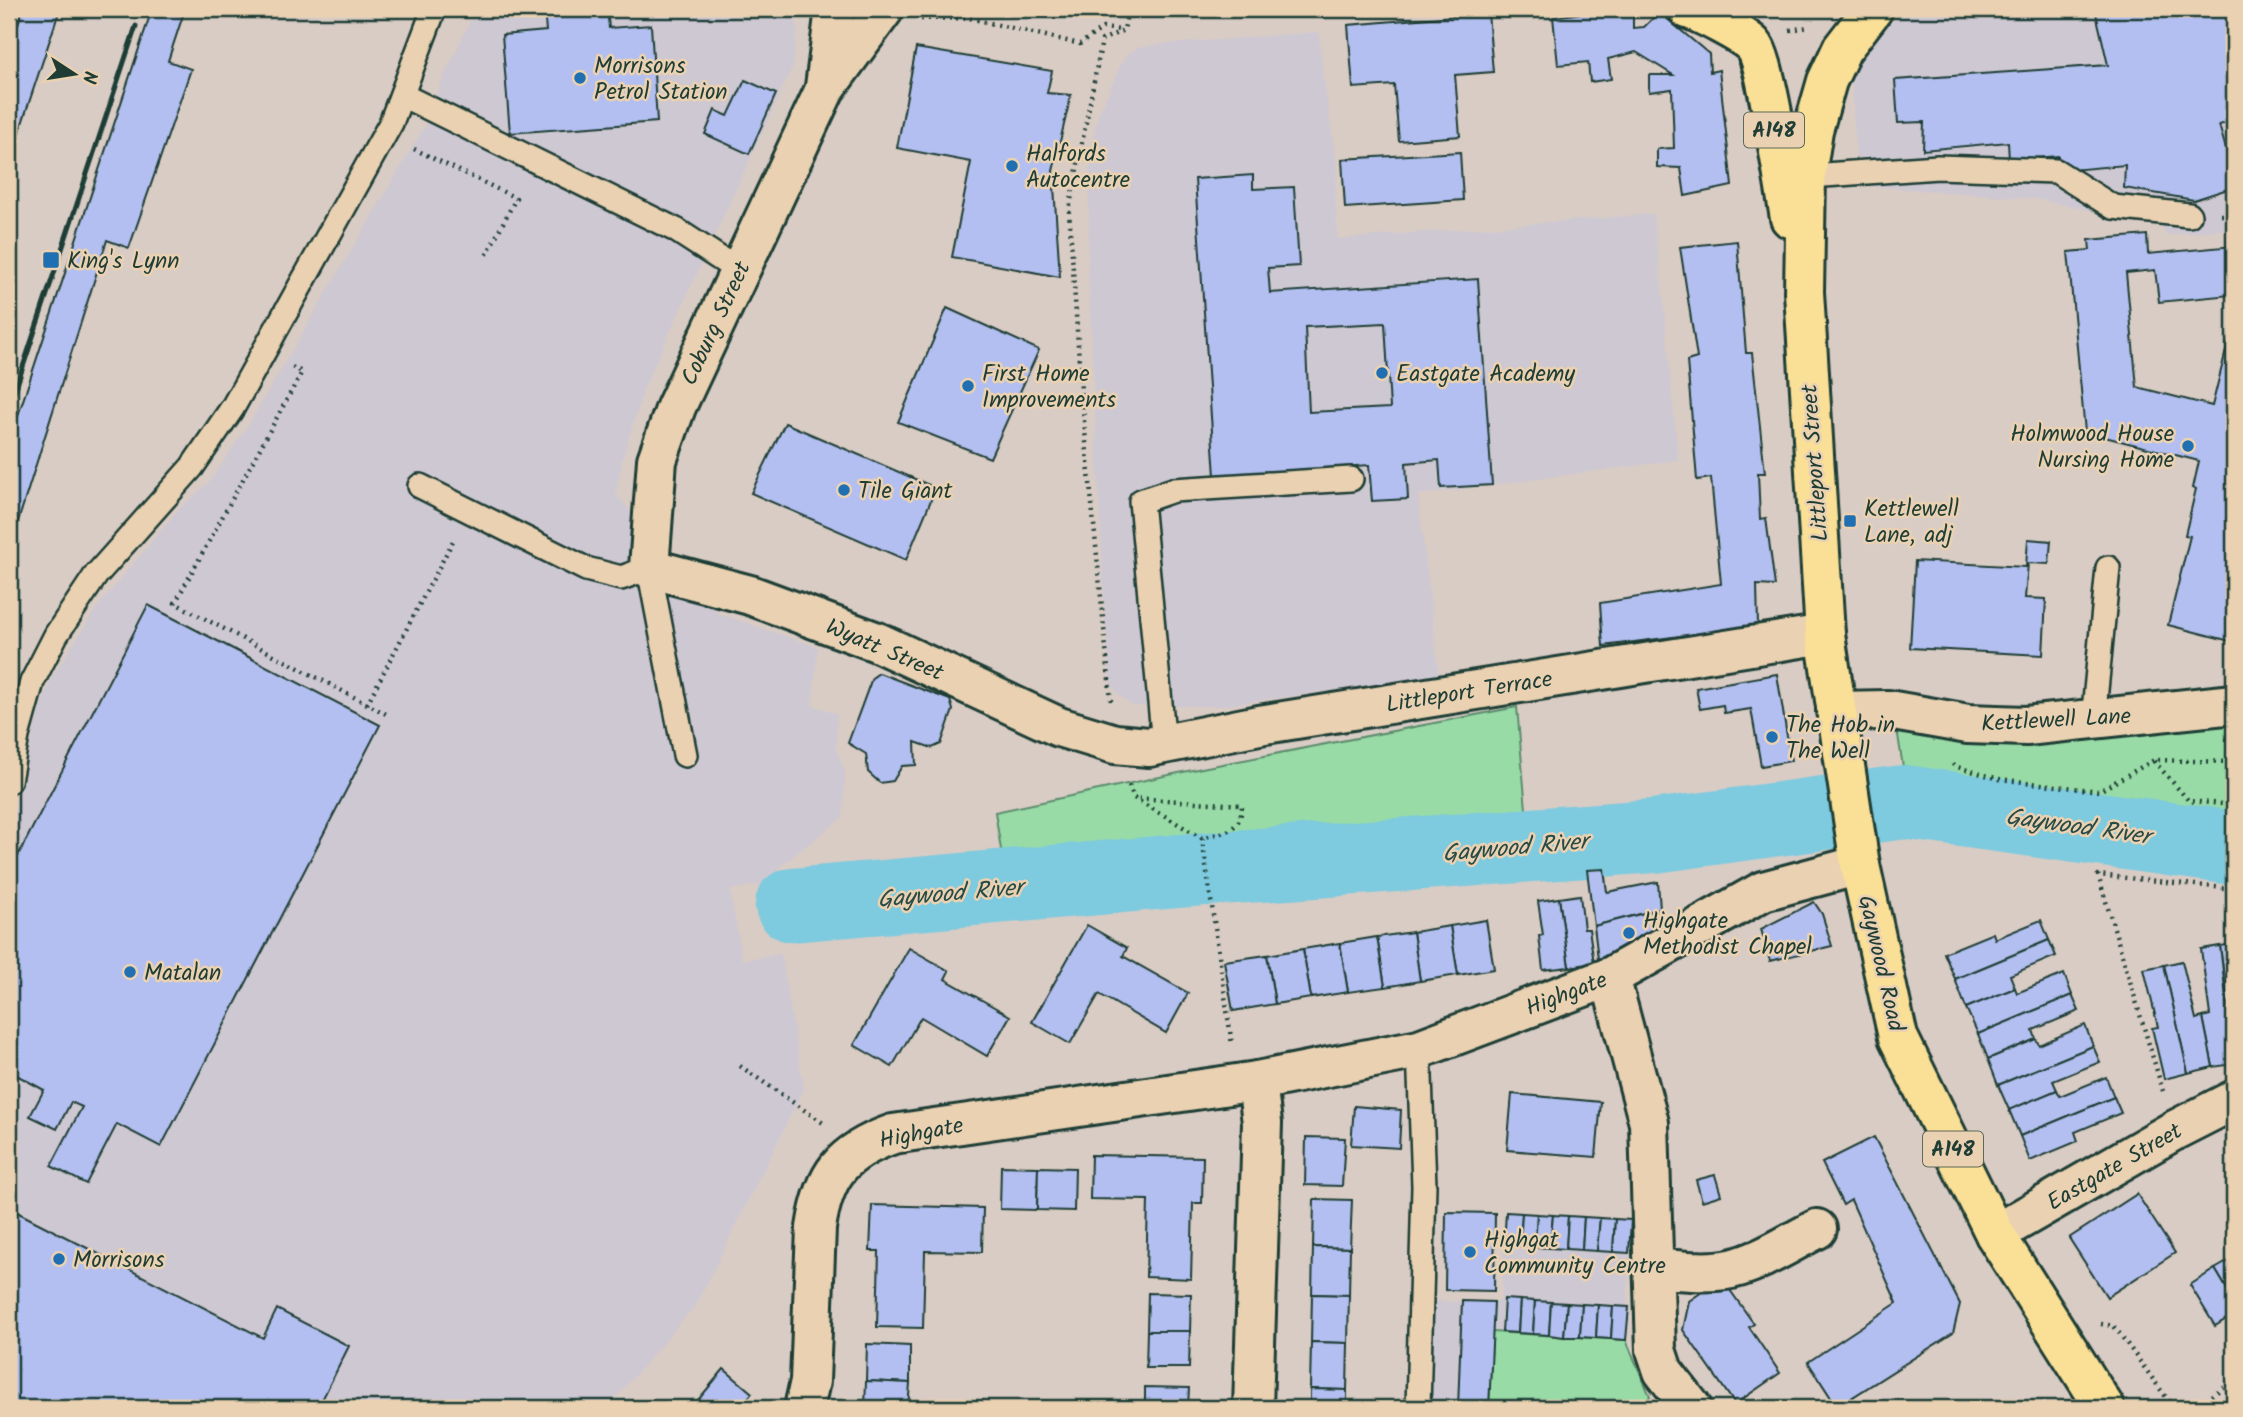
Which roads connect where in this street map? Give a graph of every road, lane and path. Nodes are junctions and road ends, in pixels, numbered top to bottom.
1 (434, 9) edge
2 (835, 9) edge
3 (1128, 9) edge
4 (1688, 9) edge
5 (1873, 9) edge
6 (900, 11) edge
7 (1124, 30) junction
8 (825, 89) junction
9 (402, 95) junction
10 (384, 134) junction
11 (1795, 177) junction
12 (2189, 215) dead end
13 (486, 256) dead end
14 (739, 271) junction
15 (263, 352) junction
16 (1351, 479) dead end
17 (420, 486) dead end
18 (470, 510) junction
19 (649, 568) junction
20 (2108, 568) dead end
21 (1825, 634) junction
22 (367, 704) junction
23 (2234, 704) edge
24 (1836, 711) junction
25 (388, 715) dead end
26 (1944, 719) junction
27 (2093, 720) junction
28 (1115, 744) junction
29 (1164, 745) junction
30 (685, 755) dead end
31 (2154, 760) junction
32 (2234, 762) edge
33 (9, 781) edge
34 (2234, 805) edge
35 (1202, 838) junction
36 (1860, 865) junction
37 (2234, 889) edge
38 (1610, 977) junction
39 (1419, 1049) junction
40 (740, 1066) dead end
41 (1257, 1081) junction
42 (2234, 1100) edge
43 (2175, 1130) junction
44 (869, 1142) junction
45 (1817, 1229) dead end
46 (1995, 1234) junction
47 (1653, 1268) junction
48 (2234, 1380) edge
49 (804, 1408) edge
50 (1253, 1408) edge
51 (1418, 1408) edge
52 (1692, 1408) edge
53 (2105, 1408) edge
54 (2194, 1408) edge

1 - 9 lane
2 - 8 street, Coburg Street
3 - 7 path
4 - 11 main road, Littleport Street / A148
5 - 11 main road, Littleport Street / A148
6 - 7 path
6 - 8 street, Coburg Street
7 - 28 path
8 - 14 street, Coburg Street
9 - 10 lane
9 - 14 lane
10 - 13 path
10 - 15 lane
11 - 12 lane
11 - 21 main road, Littleport Street / A148
14 - 19 street, Coburg Street
15 - 22 path
15 - 33 lane
16 - 29 lane
17 - 18 lane
18 - 19 lane
18 - 22 path
19 - 28 street, Wyatt Street
19 - 30 lane
20 - 27 lane
21 - 24 main road, Gaywood Road / A148
21 - 29 street, Littleport Terrace
22 - 25 path
23 - 27 street, Kettlewell Lane
24 - 26 street, Kettlewell Lane
24 - 36 main road, Gaywood Road / A148
26 - 27 street, Kettlewell Lane
26 - 31 path
28 - 29 street, Littleport Terrace
31 - 32 path
31 - 34 path
35 - 35 path
35 - 41 path
36 - 38 street, Highgate
36 - 46 main road, Gaywood Road / A148
37 - 43 path
38 - 39 street, Highgate
38 - 47 street
39 - 41 street, Highgate
39 - 51 lane
40 - 44 path
41 - 44 street, Highgate
41 - 50 street
42 - 43 street, Eastgate Street
43 - 46 street, Eastgate Street
44 - 49 street, Highgate
45 - 47 street
46 - 53 main road, Gaywood Road / A148
47 - 52 street
48 - 54 path

